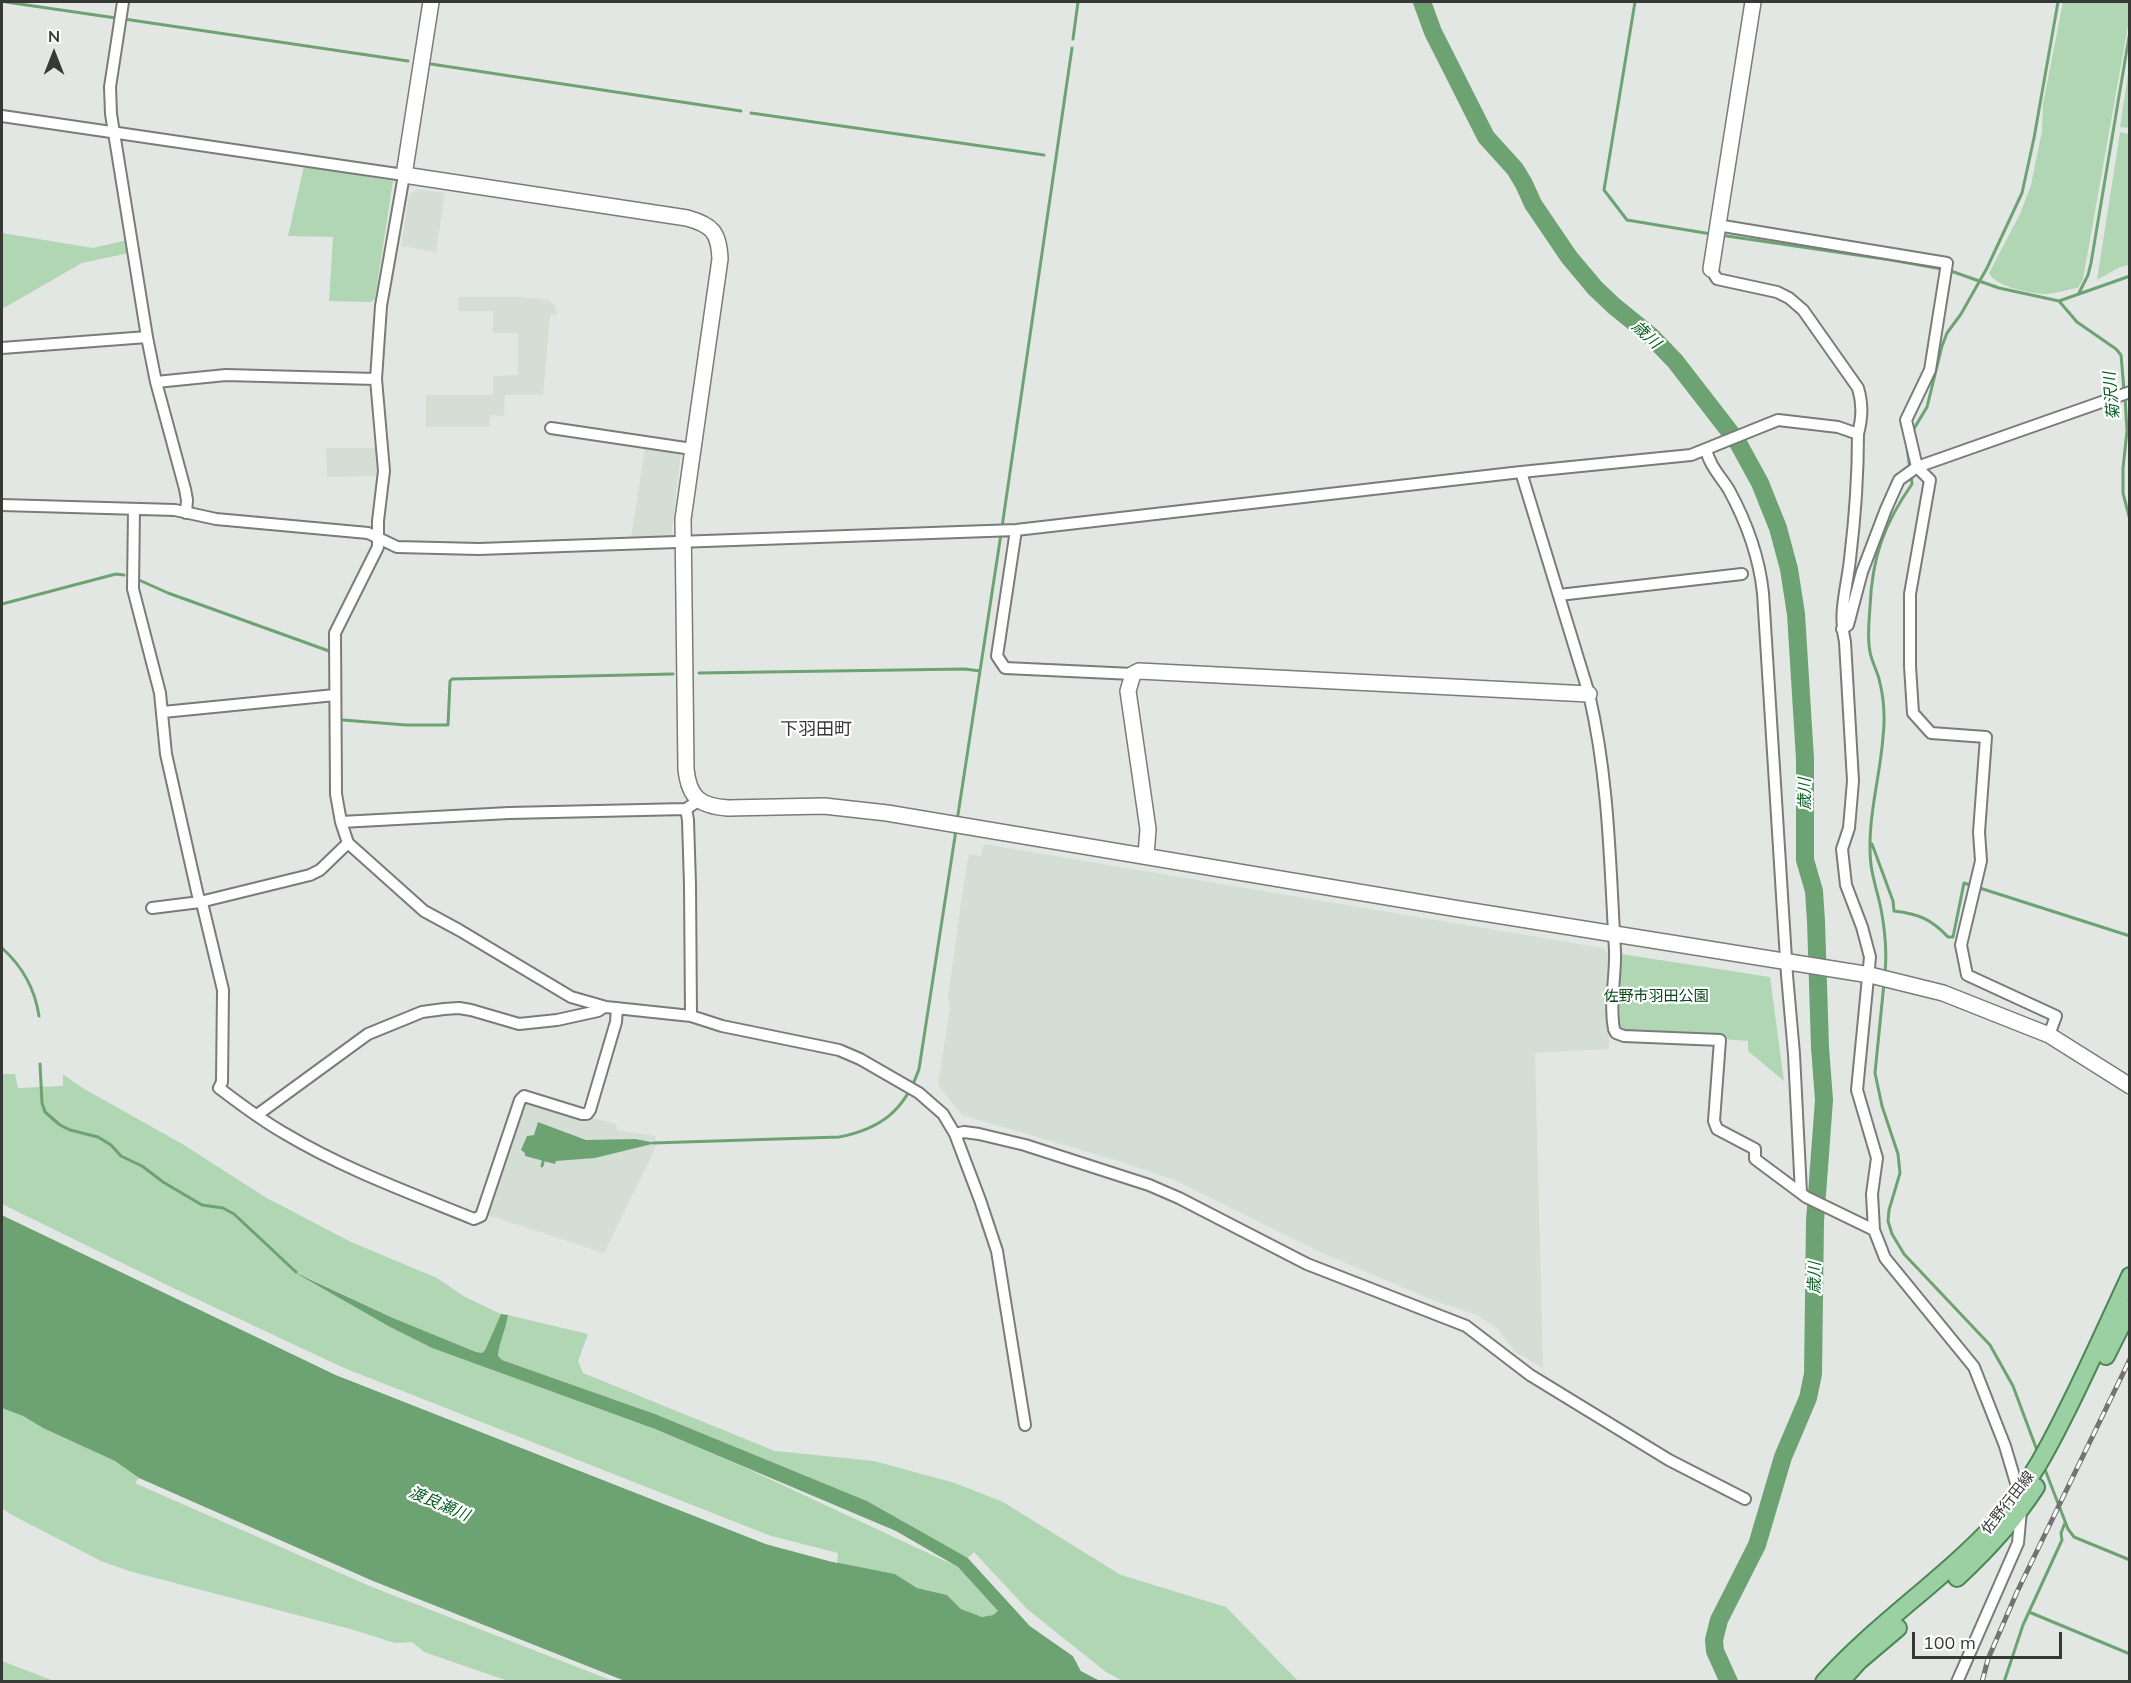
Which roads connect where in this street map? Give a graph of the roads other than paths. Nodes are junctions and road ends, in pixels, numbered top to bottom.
1 (123, 2) edge
2 (431, 2) edge
3 (1753, 2) edge
4 (2, 116) edge
5 (114, 133) junction
6 (404, 175) junction
7 (1717, 225) junction
8 (1711, 269) joint
9 (147, 337) junction
10 (2, 348) edge
11 (376, 379) junction
12 (156, 382) junction
13 (2125, 393) edge
14 (551, 428) dead end
15 (1858, 434) junction
16 (692, 449) junction
17 (1706, 449) junction
18 (1913, 470) junction
19 (1521, 472) junction
20 (2, 504) edge
21 (134, 509) junction
22 (186, 513) junction
23 (1006, 531) junction
24 (379, 537) junction
25 (682, 543) junction
26 (1742, 574) dead end
27 (1559, 595) junction
28 (1842, 629) junction
29 (1133, 674) junction
30 (1589, 694) junction
31 (335, 695) junction
32 (163, 712) junction
33 (692, 805) junction
34 (341, 822) junction
35 (348, 843) junction
36 (1146, 856) junction
37 (200, 902) junction
38 (152, 908) dead end
39 (1613, 933) junction
40 (1789, 963) junction
41 (1868, 974) junction
42 (604, 1006) junction
43 (617, 1008) junction
44 (691, 1016) junction
45 (2049, 1035) junction
46 (2130, 1086) edge
47 (257, 1115) junction
48 (955, 1134) junction
49 (1804, 1195) junction
50 (1874, 1230) junction
51 (2130, 1276) edge
52 (2130, 1308) edge
53 (1025, 1425) dead end
54 (1745, 1499) dead end
55 (2020, 1502) junction
56 (1824, 1682) edge
57 (1840, 1682) edge
58 (1957, 1682) edge

1 - 5 street
2 - 6 street
3 - 7 street
4 - 5 street
5 - 6 street
5 - 9 street
6 - 11 street
6 - 16 street
7 - 8 street
7 - 18 street
8 - 15 street
9 - 10 street
9 - 12 street
11 - 12 street
11 - 24 street
12 - 22 street
13 - 18 street
14 - 16 street
15 - 17 street
15 - 28 street
16 - 25 street
17 - 19 street
17 - 40 street
18 - 28 street
18 - 45 street
19 - 23 street
19 - 27 street
20 - 21 street
21 - 22 street
21 - 32 street
22 - 24 street
23 - 25 street
23 - 29 street
24 - 25 street
24 - 31 street
25 - 33 street
26 - 27 street
27 - 30 street
28 - 41 street
29 - 30 street
29 - 36 street
30 - 39 street
31 - 32 street
31 - 34 street
32 - 37 street
33 - 34 street
33 - 36 street
33 - 44 street
34 - 35 street
35 - 37 street
35 - 42 street
36 - 39 street
37 - 38 street
37 - 47 street
39 - 40 street
39 - 49 street
40 - 41 street
40 - 49 street
41 - 45 street
41 - 50 street
42 - 43 street
42 - 47 street
43 - 44 street
43 - 47 street
44 - 48 street
45 - 46 street
48 - 53 street
48 - 54 street
49 - 50 street
50 - 55 street
51 - 55 main road, 佐野行田線
52 - 55 main road, 佐野行田線
55 - 56 main road, 佐野行田線
55 - 57 main road, 佐野行田線
55 - 58 street

